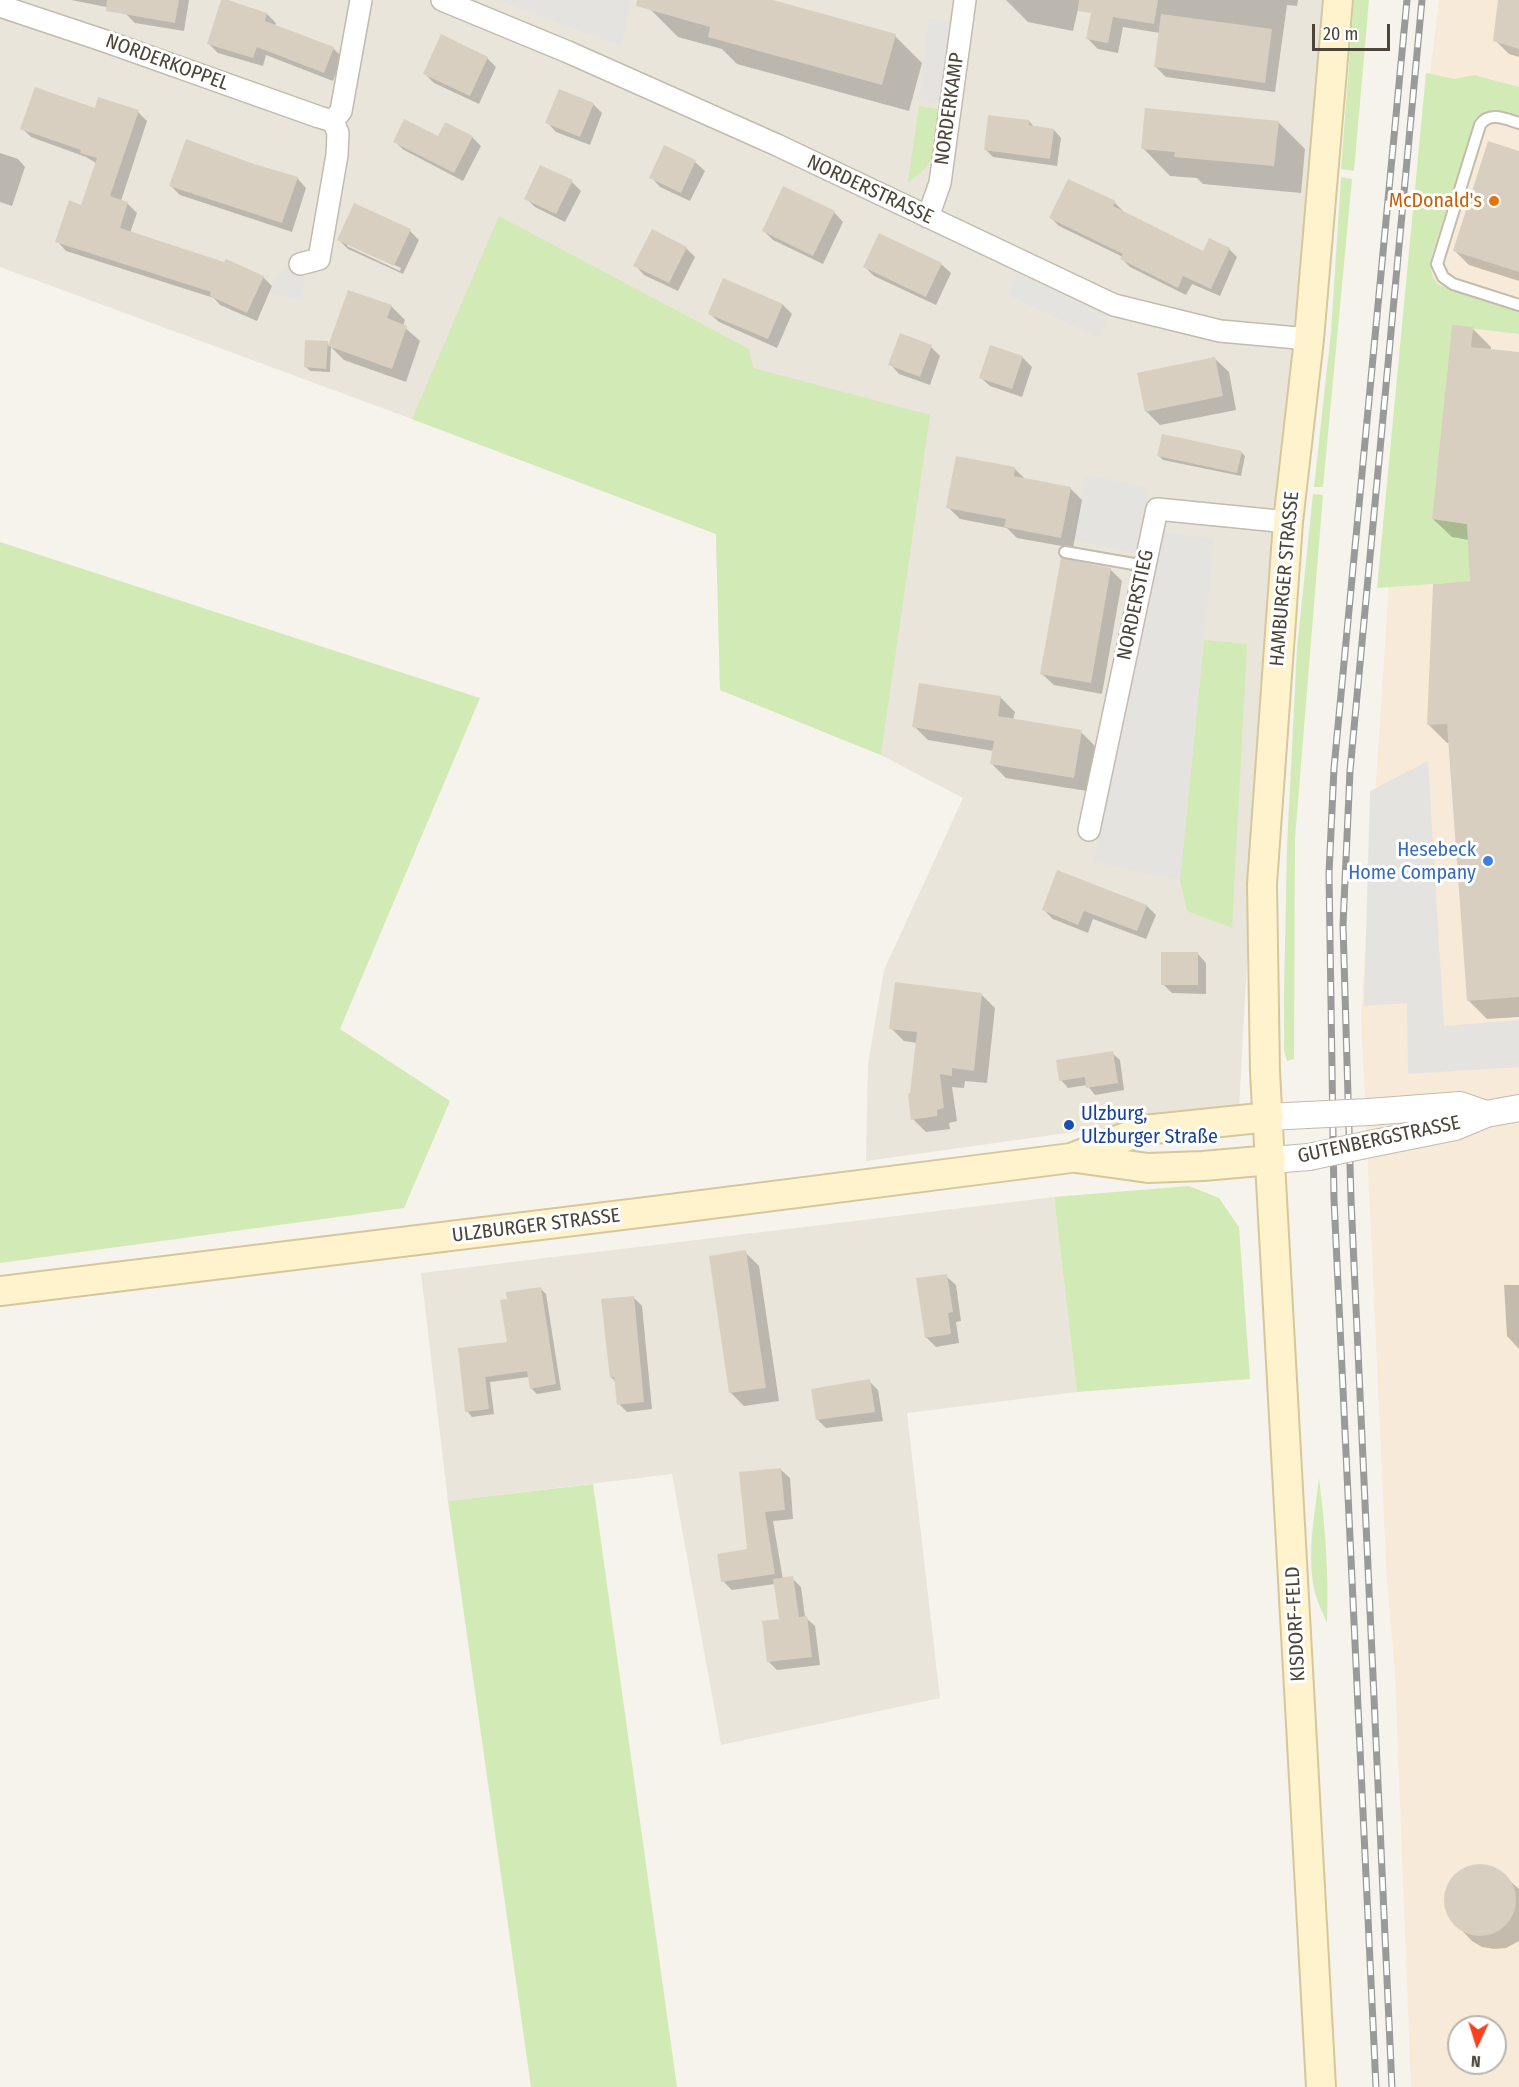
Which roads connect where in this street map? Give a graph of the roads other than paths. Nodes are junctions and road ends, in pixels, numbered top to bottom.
1 (361, 0) edge
2 (442, 0) edge
3 (965, 0) edge
4 (1338, 0) edge
5 (0, 6) edge
6 (333, 120) junction
7 (1519, 123) edge
8 (928, 217) junction
9 (300, 264) dead end
10 (1519, 305) edge
11 (1309, 339) junction
12 (1288, 522) junction
13 (1065, 552) dead end
14 (1144, 566) junction
15 (1089, 830) dead end
16 (1519, 1108) edge
17 (1486, 1114) junction
18 (1269, 1117) junction
19 (1071, 1158) junction
20 (1271, 1160) junction
21 (0, 1291) edge
22 (1321, 2087) edge

1 - 6 street
2 - 8 street, NORDERSTRASSE
3 - 8 street, NORDERKAMP
4 - 11 main road, HAMBURGER STRASSE
5 - 6 street, NORDERKOPPEL
6 - 9 street
7 - 10 lane
8 - 11 street, NORDERSTRASSE
11 - 12 main road, HAMBURGER STRASSE
12 - 14 street, NORDERSTIEG
12 - 18 main road, HAMBURGER STRASSE
13 - 14 lane
14 - 15 street, NORDERSTIEG
16 - 17 street, GUTENBERGSTRASSE
17 - 18 street, GUTENBERGSTRASSE, bridge
17 - 20 street, GUTENBERGSTRASSE, bridge
18 - 19 main road, ULZBURGER STRASSE
18 - 20 main road, HAMBURGER STRASSE
19 - 20 main road, ULZBURGER STRASSE
19 - 21 main road, ULZBURGER STRASSE
20 - 22 main road, KISDORF-FELD

